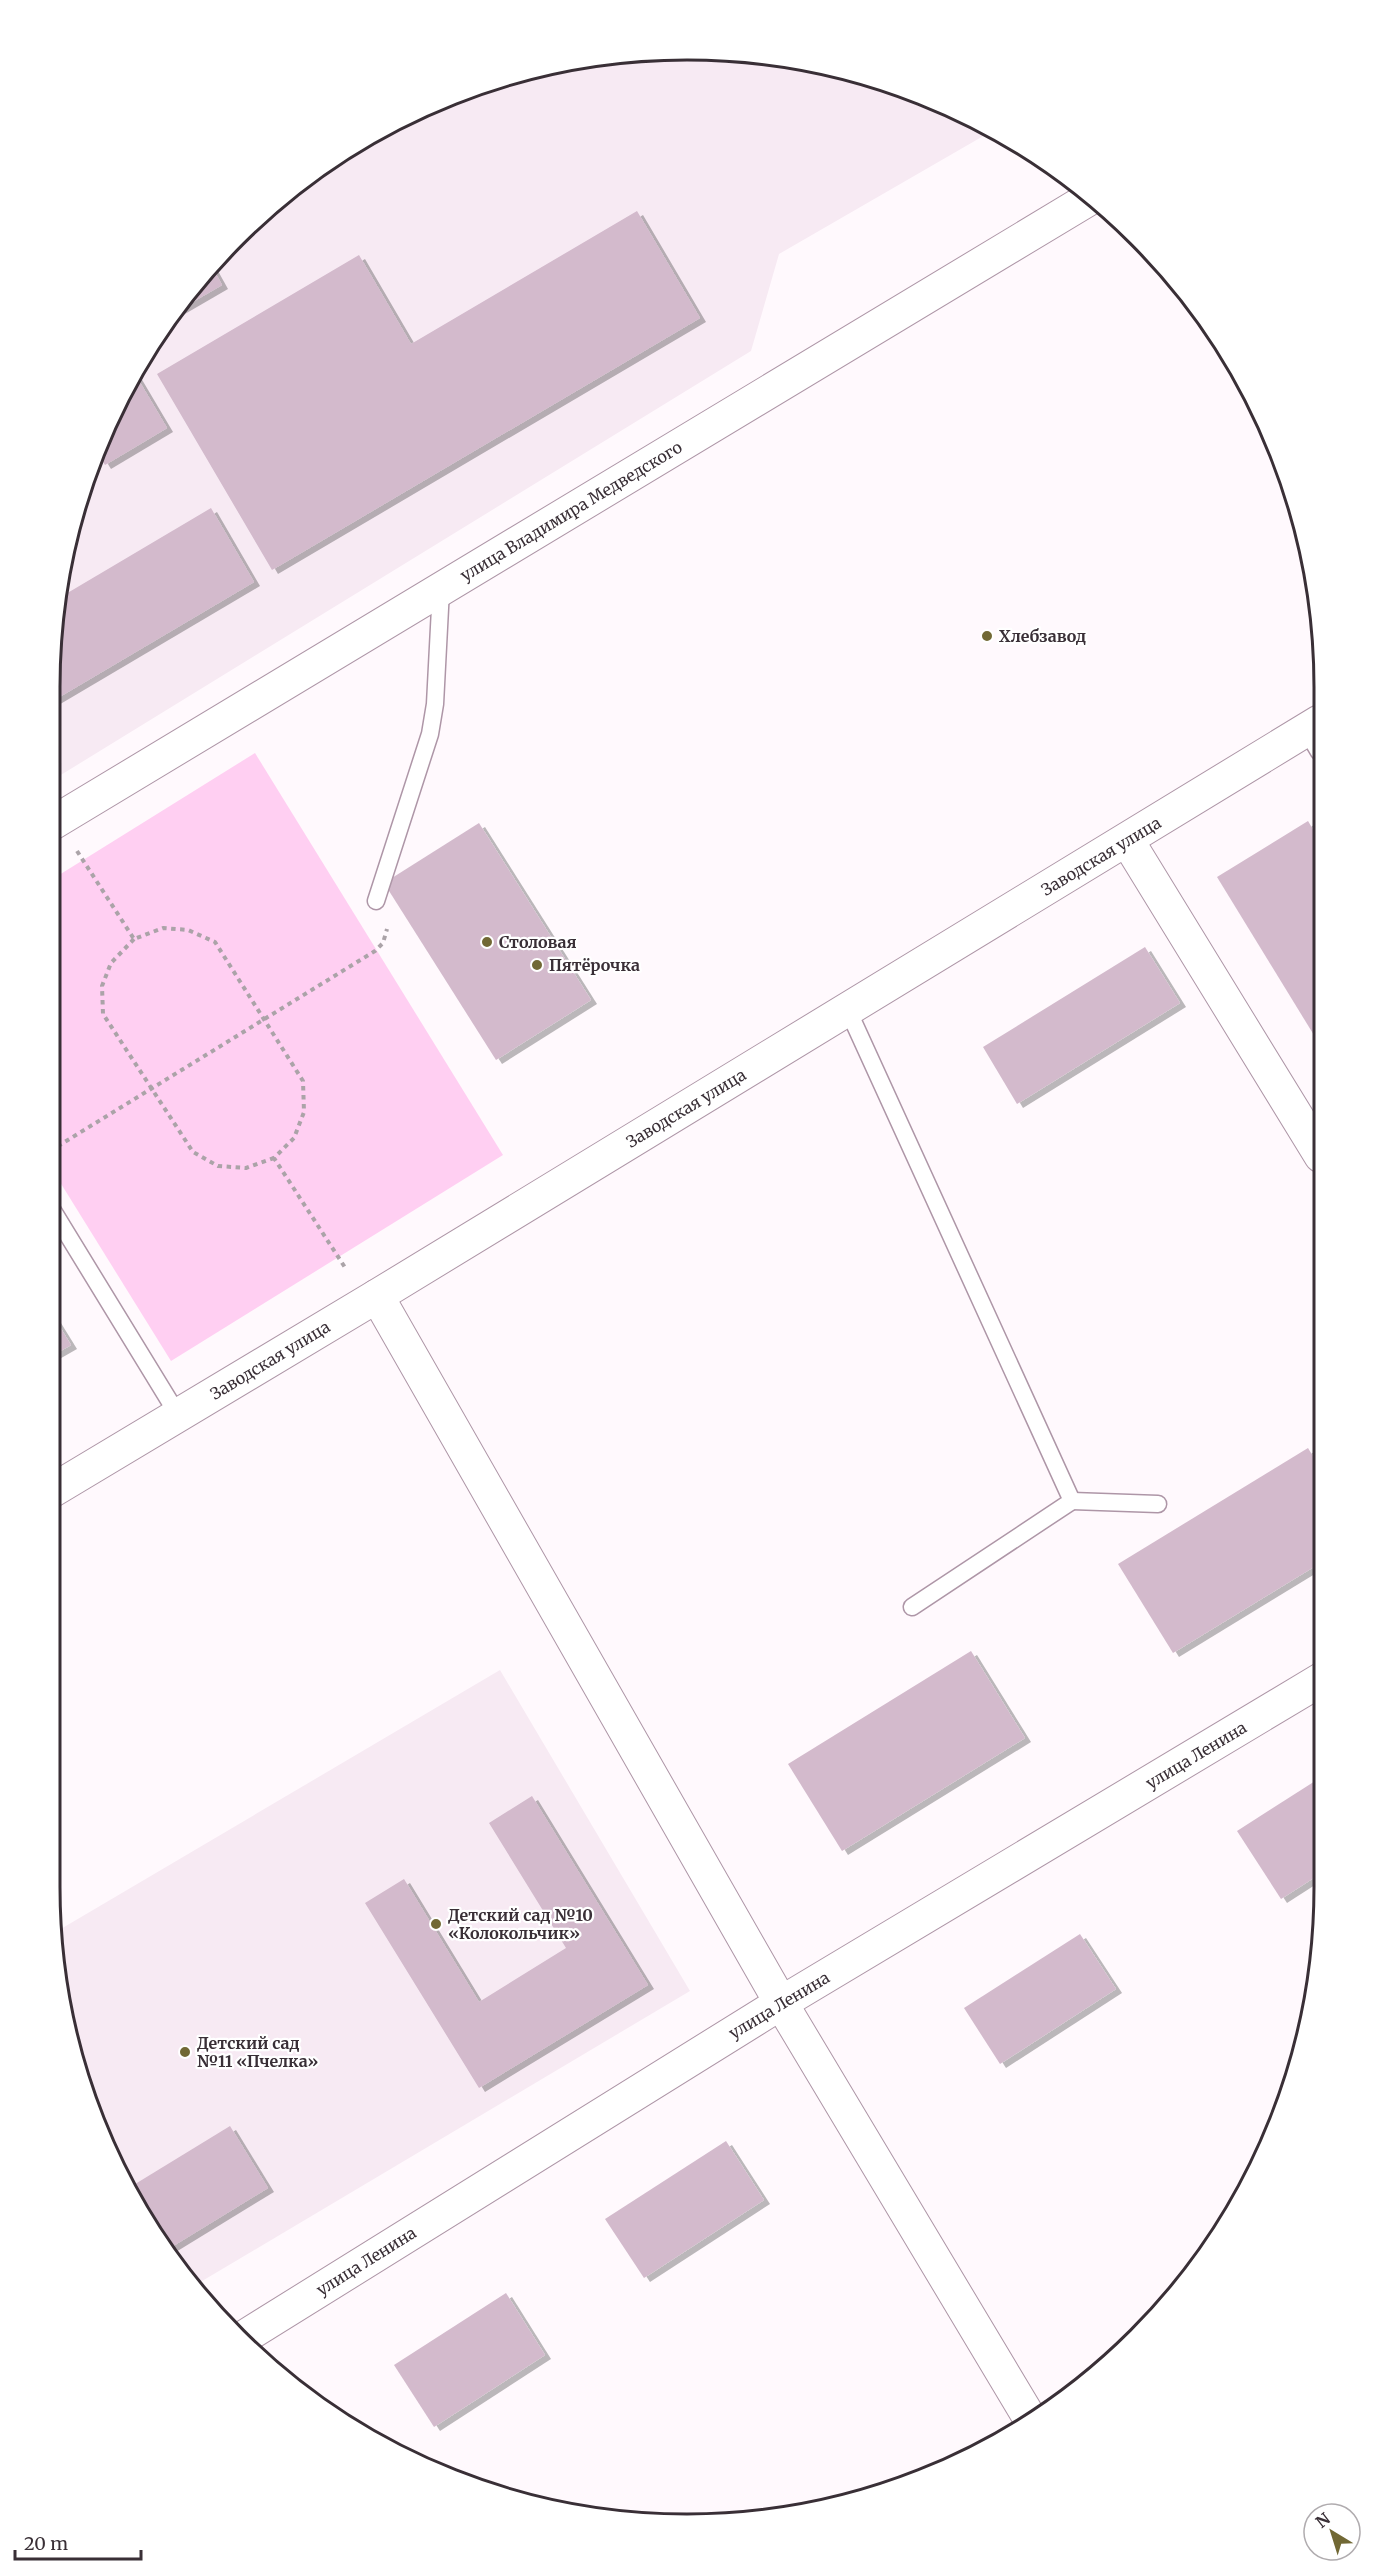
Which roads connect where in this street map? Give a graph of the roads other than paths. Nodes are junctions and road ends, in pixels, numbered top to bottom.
1 (1083, 202) edge
2 (441, 589) junction
3 (1314, 736) edge
4 (60, 818) edge
5 (1127, 840) junction
6 (376, 901) road end
7 (848, 1010) junction
8 (1314, 1144) edge
9 (60, 1222) edge
10 (372, 1299) junction
11 (178, 1415) junction
12 (60, 1486) edge
13 (1072, 1502) junction
14 (1158, 1504) dead end
15 (912, 1607) dead end
16 (1314, 1684) edge
17 (781, 2002) junction
18 (249, 2334) edge
19 (1027, 2413) edge

1 - 2 street, улица Владимира Медведского
2 - 4 street, улица Владимира Медведского
2 - 6 lane
3 - 5 street, Заводская улица
5 - 7 street, Заводская улица
5 - 8 street
7 - 10 street, Заводская улица
7 - 13 lane
9 - 11 lane
10 - 11 street, Заводская улица
10 - 17 street
11 - 12 street, Заводская улица
13 - 14 lane
13 - 15 lane
16 - 17 street, улица Ленина
17 - 18 street, улица Ленина
17 - 19 street

